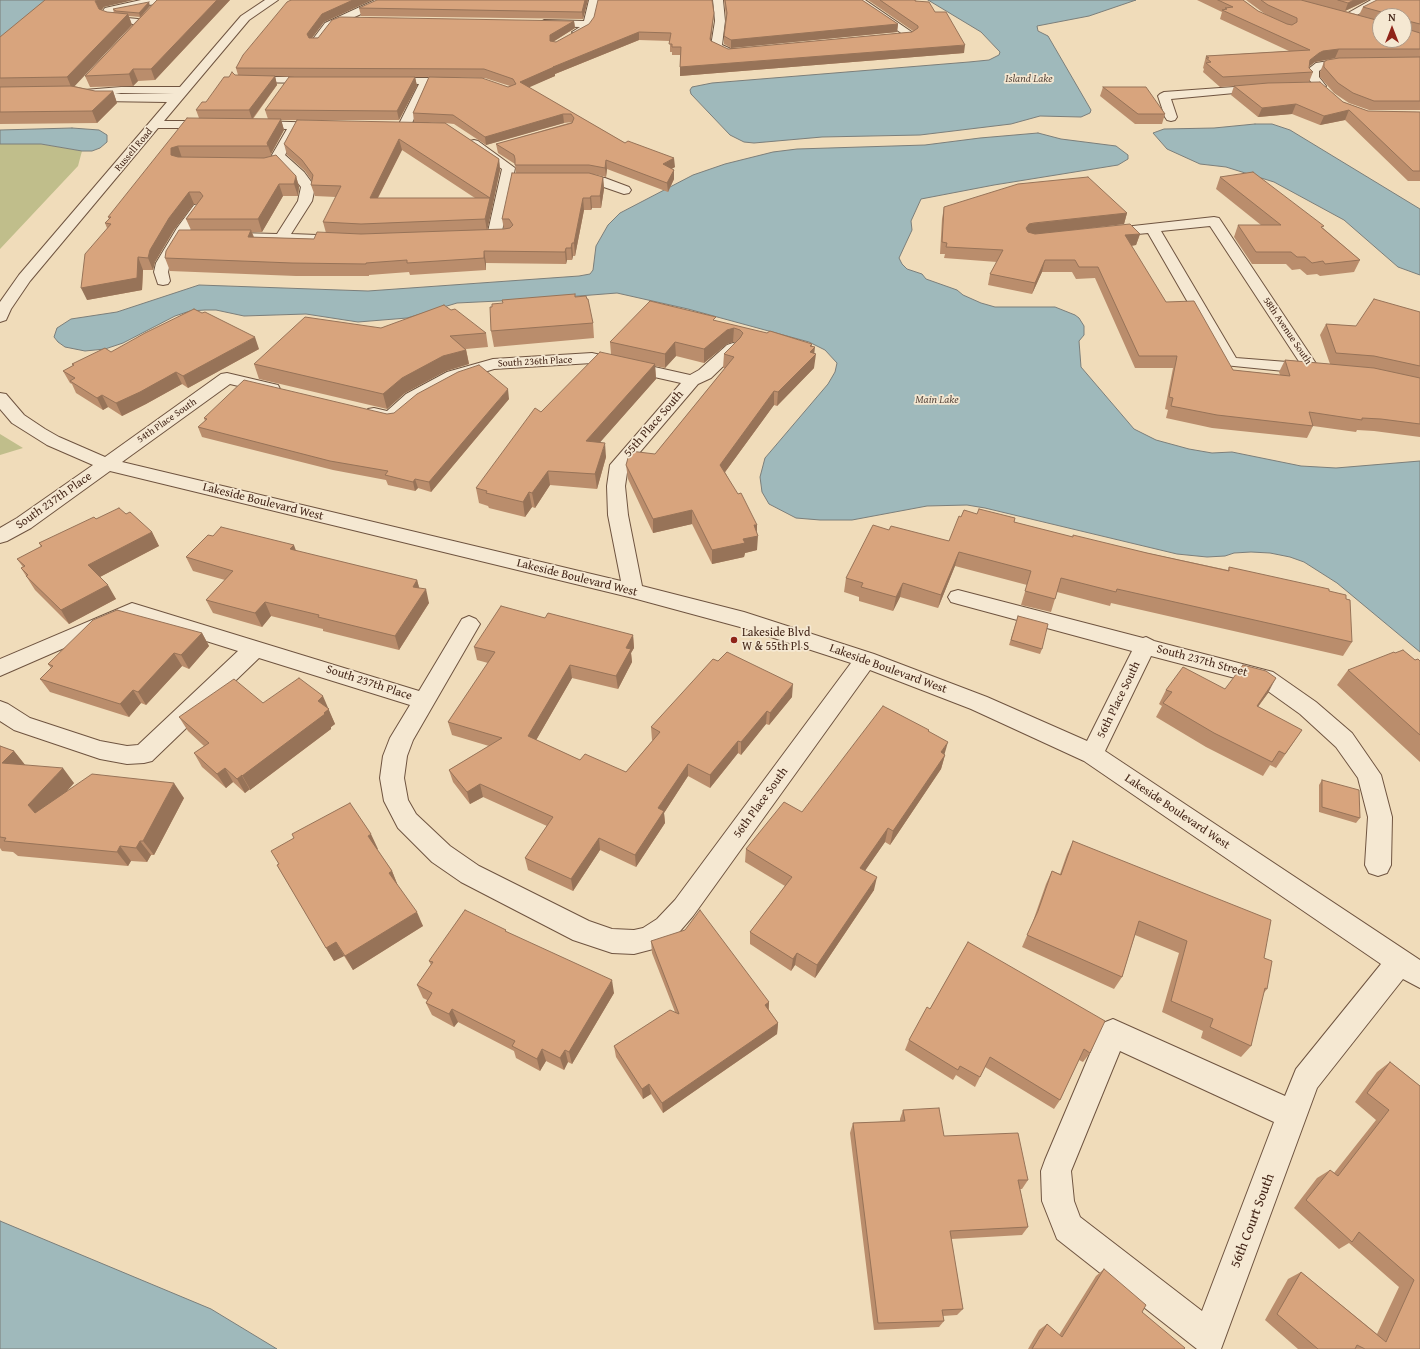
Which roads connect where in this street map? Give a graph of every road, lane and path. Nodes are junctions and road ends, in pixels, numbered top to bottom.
1 (164, 0) edge
2 (273, 0) edge
3 (383, 0) edge
4 (594, 0) edge
5 (718, 0) edge
6 (858, 0) edge
7 (1375, 2) edge
8 (149, 16) junction
9 (337, 20) junction
10 (1359, 21) edge
11 (361, 22) edge
12 (533, 23) edge
13 (588, 24) junction
14 (133, 33) edge
15 (895, 37) edge
16 (567, 38) edge
17 (315, 43) edge
18 (752, 50) edge
19 (1366, 63) edge
20 (242, 80) edge
21 (288, 80) junction
22 (326, 80) edge
23 (372, 81) edge
24 (426, 81) junction
25 (86, 82) edge
26 (471, 82) edge
27 (1308, 86) edge
28 (1320, 86) junction
29 (1272, 88) edge
30 (62, 93) edge
31 (76, 93) junction
32 (279, 93) edge
33 (180, 95) junction
34 (1329, 96) edge
35 (265, 112) edge
36 (1171, 117) dead end
37 (154, 124) junction
38 (225, 125) edge
39 (240, 125) edge
40 (256, 125) junction
41 (295, 126) junction
42 (332, 126) edge
43 (443, 127) edge
44 (461, 136) edge
45 (500, 147) edge
46 (484, 151) junction
47 (283, 161) junction
48 (268, 164) edge
49 (506, 179) junction
50 (522, 179) edge
51 (560, 179) edge
52 (624, 190) dead end
53 (199, 208) edge
54 (1152, 228) junction
55 (1096, 234) edge
56 (479, 236) edge
57 (179, 237) junction
58 (195, 237) edge
59 (227, 237) edge
60 (282, 237) junction
61 (356, 241) edge
62 (163, 282) dead end
63 (2, 313) edge
64 (733, 348) edge
65 (1312, 369) junction
66 (1347, 372) edge
67 (692, 380) junction
68 (289, 393) edge
69 (0, 398) edge
70 (359, 409) edge
71 (106, 464) junction
72 (0, 536) edge
73 (633, 591) junction
74 (958, 597) dead end
75 (469, 624) dead end
76 (1146, 645) junction
77 (255, 648) junction
78 (866, 660) junction
79 (0, 668) edge
80 (424, 701) junction
81 (0, 710) edge
82 (1092, 754) junction
83 (1378, 866) dead end
84 (648, 939) joint
85 (1410, 968) edge
86 (1292, 1115) junction

1 - 8 street
1 - 8 street
2 - 33 street, Russell Road
3 - 9 street
4 - 13 street
5 - 18 street
6 - 15 street
7 - 10 street
8 - 14 street
9 - 11 street
9 - 17 street
12 - 13 street
13 - 16 street
19 - 28 street
20 - 21 street
21 - 22 street
21 - 32 street
23 - 24 street
24 - 26 street
24 - 43 street
25 - 31 street
27 - 28 street
28 - 34 street
29 - 36 street
30 - 31 street
31 - 33 street
33 - 37 street, Russell Road
35 - 40 street
37 - 38 street
37 - 63 street, Russell Road
39 - 40 street
40 - 41 street
41 - 42 street
41 - 47 street
44 - 46 street
45 - 46 street
46 - 49 street
47 - 48 street
47 - 60 street
49 - 50 street
49 - 56 street
51 - 52 street
53 - 57 street
54 - 55 street
54 - 65 street
54 - 65 street, 58th Avenue South
57 - 58 street
57 - 62 street
59 - 60 street
60 - 61 street
64 - 67 street, 55th Place South
65 - 66 street, 58th Avenue South
67 - 70 street, South 236th Place
67 - 73 street, 55th Place South
68 - 71 street, 54th Place South
69 - 71 street, Lakeside Boulevard West
71 - 72 street, South 237th Place
71 - 73 street, Lakeside Boulevard West
73 - 78 street, Lakeside Boulevard West
74 - 76 street, South 237th Street
75 - 80 street
76 - 82 street, 56th Place South
76 - 83 street, South 237th Street
77 - 79 street, South 237th Place
77 - 80 street, South 237th Place
77 - 81 street
78 - 82 street, Lakeside Boulevard West
78 - 84 street, 56th Place South
80 - 84 street, South 237th Place
82 - 85 street, Lakeside Boulevard West
85 - 86 street, 56th Court South
86 - 86 street, 56th Court South

